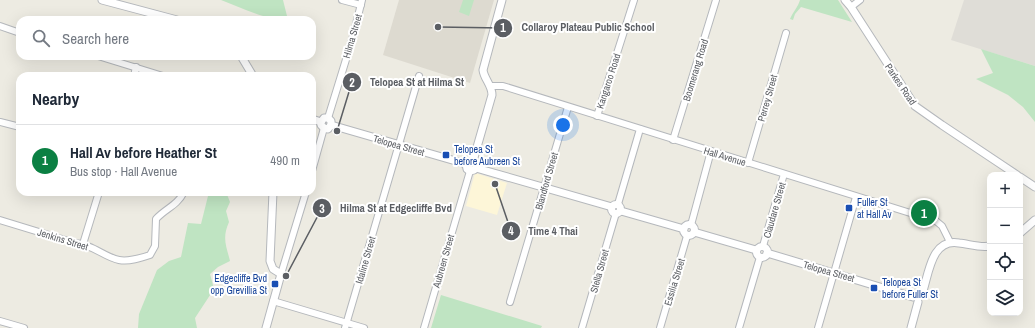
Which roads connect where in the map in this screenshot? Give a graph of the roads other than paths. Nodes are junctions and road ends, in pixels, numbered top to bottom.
1 (102, 0) edge
2 (342, 0) edge
3 (502, 0) edge
4 (634, 0) edge
5 (716, 0) edge
6 (845, 0) edge
7 (860, 0) edge
8 (362, 2) edge
9 (851, 7) junction
10 (162, 16) edge
11 (0, 26) edge
12 (16, 32) edge
13 (786, 33) dead end
14 (112, 60) edge
15 (243, 60) edge
16 (136, 67) junction
17 (135, 72) edge
18 (150, 72) edge
19 (251, 72) edge
20 (419, 76) dead end
21 (490, 86) junction
22 (568, 107) junction
23 (597, 116) junction
24 (316, 120) edge
25 (0, 122) edge
26 (326, 123) junction
27 (16, 126) edge
28 (640, 129) junction
29 (673, 140) junction
30 (399, 144) junction
31 (711, 151) junction
32 (316, 157) edge
33 (748, 163) junction
34 (471, 166) junction
35 (1012, 172) edge
36 (784, 174) junction
37 (1023, 179) edge
38 (544, 187) junction
39 (1035, 187) edge
40 (98, 196) edge
41 (182, 196) edge
42 (273, 196) edge
43 (305, 196) edge
44 (856, 196) junction
45 (616, 209) junction
46 (0, 220) edge
47 (1035, 220) edge
48 (691, 225) junction
49 (684, 229) junction
50 (1023, 230) edge
51 (694, 232) junction
52 (687, 236) junction
53 (950, 242) junction
54 (83, 244) junction
55 (987, 246) edge
56 (762, 252) junction
57 (834, 273) junction
58 (281, 274) junction
59 (917, 298) junction
60 (274, 301) junction
61 (510, 302) dead end
62 (0, 321) edge
63 (346, 325) edge
64 (24, 328) edge
65 (266, 328) edge
66 (364, 328) edge
67 (424, 328) edge
68 (582, 328) edge
69 (660, 328) edge
70 (739, 328) edge
71 (818, 328) edge
72 (911, 328) edge

1 - 10 street
2 - 8 street
3 - 21 street
4 - 23 street, Kangaroo Road
5 - 29 street, Boomerang Road
6 - 9 street, Parkes Road
7 - 9 street
8 - 26 street, Hilma Street
9 - 35 street, Parkes Road
11 - 12 street
13 - 33 street, Perrey Street
14 - 16 street
15 - 19 street
16 - 17 street
16 - 18 street
20 - 30 street, Idaline Street
21 - 22 street, Hall Avenue
21 - 34 street, Aubreen Street
22 - 23 street, Hall Avenue
22 - 38 street, Blandford Street
23 - 28 street, Hall Avenue
24 - 26 street, Telopea Street
25 - 27 street
26 - 30 street, Telopea Street
26 - 32 street, Hilma Street
28 - 29 street, Hall Avenue
28 - 45 street, Stella Street
29 - 31 street, Hall Avenue
30 - 34 street, Telopea Street
30 - 63 street, Idaline Street
31 - 33 street, Hall Avenue
31 - 48 street
33 - 36 street, Hall Avenue
34 - 38 street, Telopea Street
34 - 67 street, Aubreen Street
36 - 44 street, Hall Avenue
36 - 56 street, Claudare Street
37 - 39 street
38 - 45 street, Telopea Street
38 - 61 street, Blandford Street
40 - 54 street
41 - 54 street, Jenkins Street
42 - 58 street
43 - 58 street
44 - 53 street, Hall Avenue
44 - 57 street
45 - 49 street, Telopea Street
45 - 68 street, Stella Street
46 - 54 street, Jenkins Street
47 - 50 street
48 - 49 street
48 - 51 street
49 - 52 street
51 - 52 street
51 - 56 street, Telopea Street
52 - 69 street, Essilia Street
53 - 55 street
53 - 59 street
56 - 57 street, Telopea Street
56 - 70 street, Claudare Street
57 - 59 street, Telopea Street
57 - 71 street
58 - 60 street
59 - 72 street
60 - 63 street
60 - 65 street
62 - 64 street
63 - 66 street

